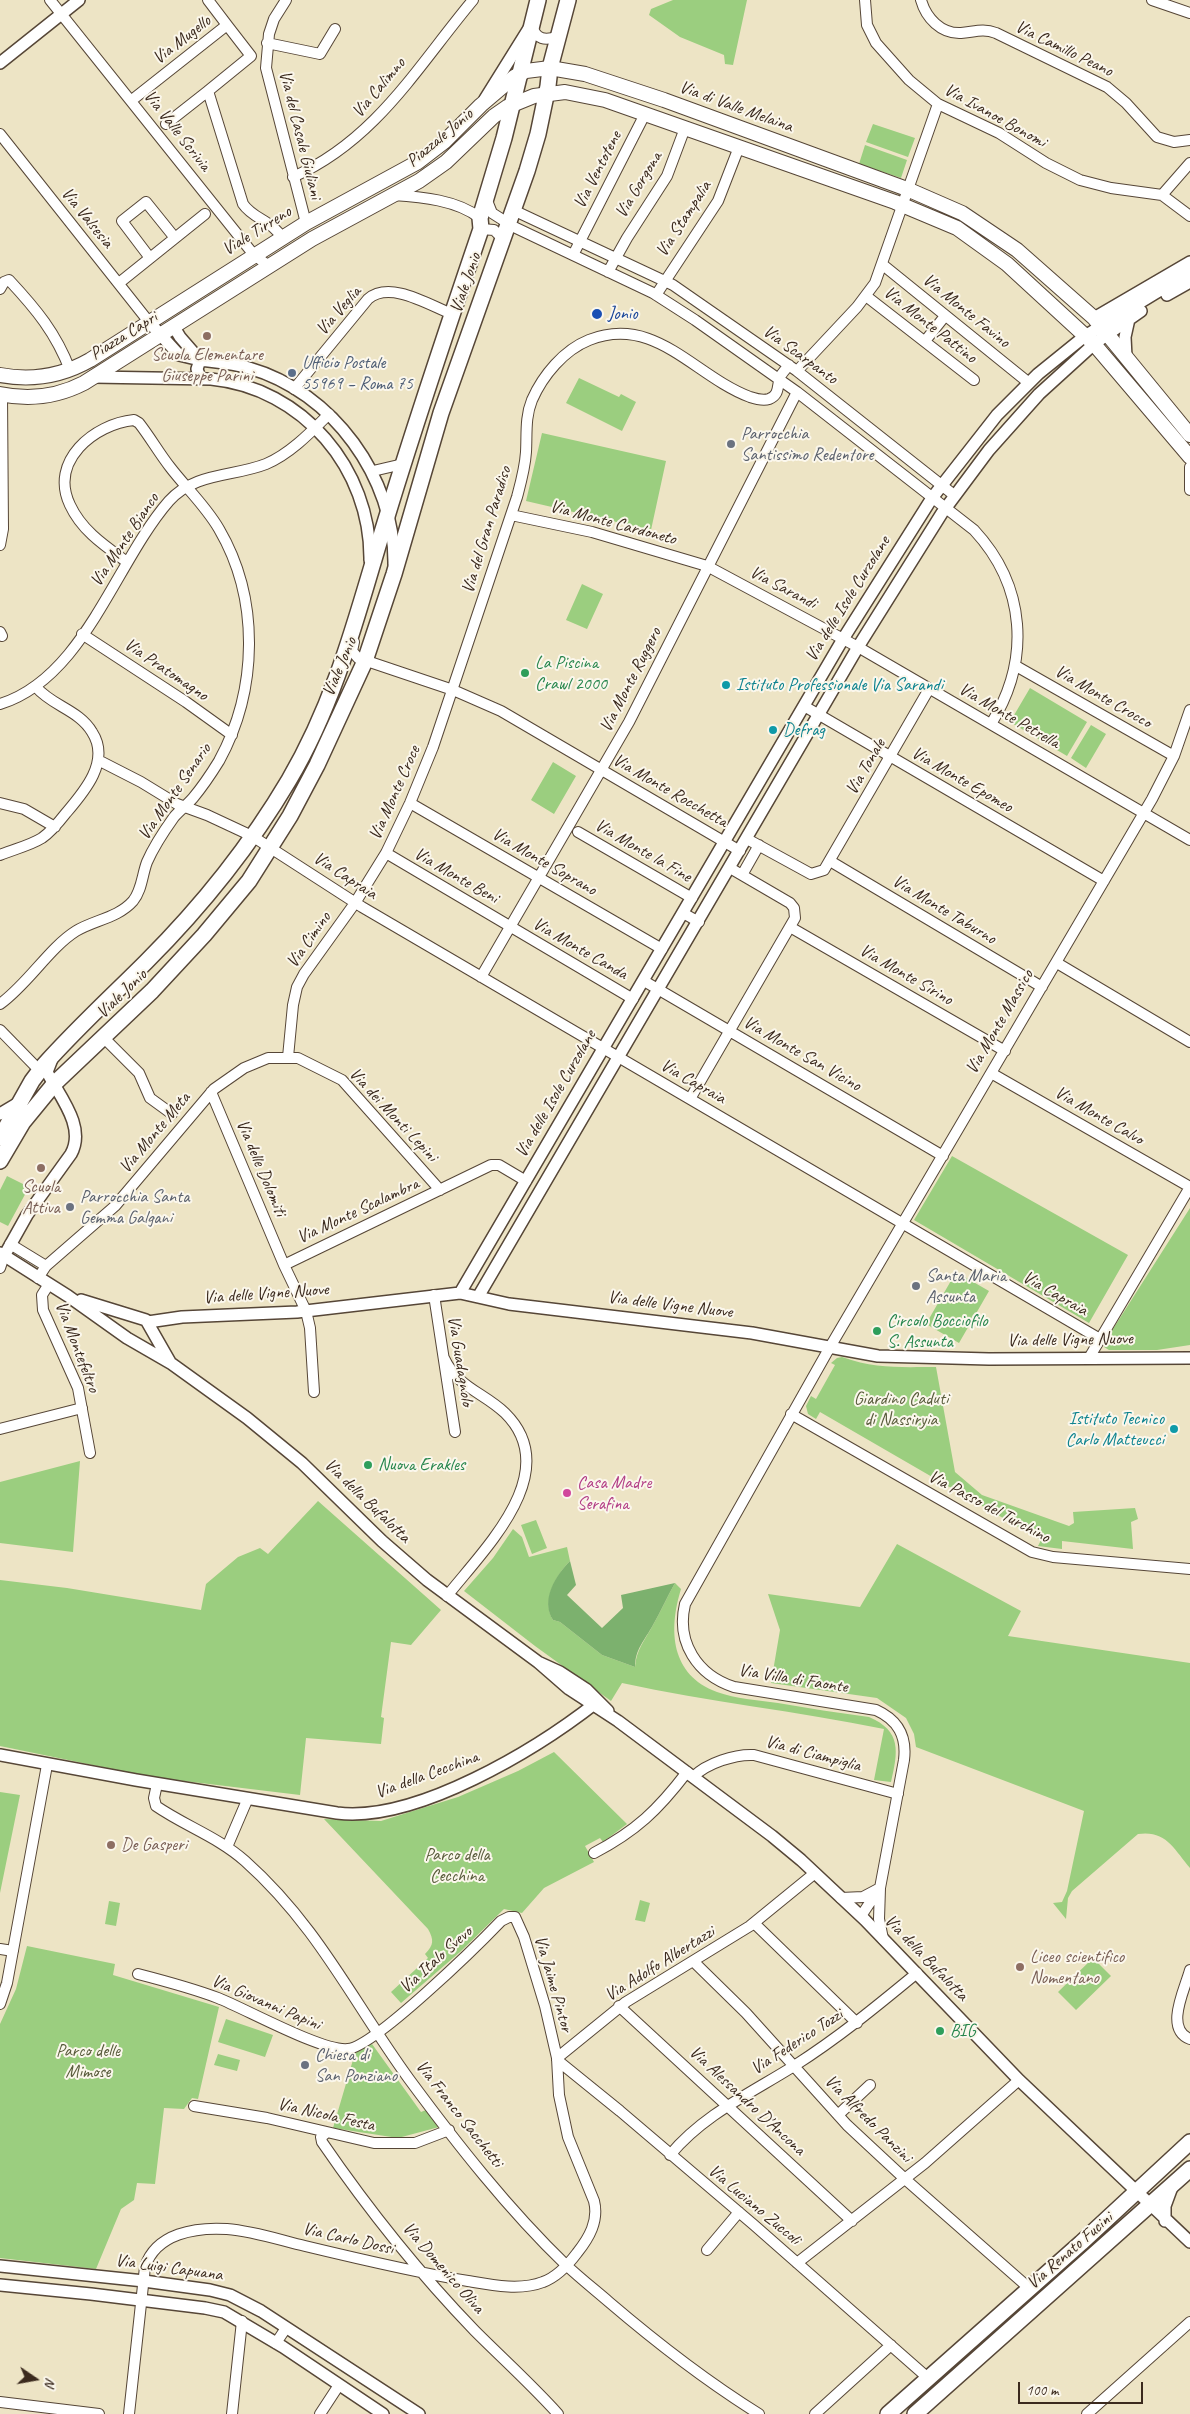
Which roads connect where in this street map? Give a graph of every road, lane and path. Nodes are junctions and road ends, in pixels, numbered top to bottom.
1 (50, 0) edge
2 (78, 0) edge
3 (208, 0) edge
4 (286, 0) edge
5 (472, 0) edge
6 (568, 0) edge
7 (865, 0) edge
8 (921, 0) edge
9 (1152, 0) edge
10 (535, 1) edge
11 (1190, 13) edge
12 (61, 14) junction
13 (532, 24) junction
14 (227, 25) junction
15 (335, 29) dead end
16 (558, 36) junction
17 (268, 43) junction
18 (0, 63) edge
19 (550, 68) junction
20 (519, 74) junction
21 (208, 91) junction
22 (547, 94) junction
23 (132, 100) junction
24 (512, 104) junction
25 (938, 104) junction
26 (481, 105) junction
27 (645, 114) junction
28 (166, 124) dead end
29 (686, 128) junction
30 (2, 139) edge
31 (1190, 140) edge
32 (739, 147) junction
33 (1190, 163) edge
34 (293, 177) junction
35 (388, 179) joint
36 (907, 189) junction
37 (392, 195) junction
38 (1162, 195) junction
39 (486, 198) junction
40 (902, 204) junction
41 (205, 214) dead end
42 (1190, 216) edge
43 (511, 217) junction
44 (306, 223) junction
45 (481, 223) junction
46 (174, 238) junction
47 (282, 238) junction
48 (502, 238) junction
49 (580, 240) junction
50 (254, 255) junction
51 (573, 255) junction
52 (616, 257) junction
53 (150, 258) junction
54 (1190, 262) edge
55 (883, 265) junction
56 (269, 266) junction
57 (608, 272) junction
58 (1190, 272) edge
59 (664, 280) junction
60 (1190, 282) edge
61 (119, 283) junction
62 (0, 289) edge
63 (656, 295) junction
64 (866, 296) junction
65 (452, 314) junction
66 (945, 316) junction
67 (1129, 319) junction
68 (149, 322) junction
69 (1102, 326) junction
70 (174, 327) junction
71 (162, 335) junction
72 (1089, 340) junction
73 (925, 341) junction
74 (185, 357) junction
75 (1126, 357) junction
76 (200, 360) junction
77 (793, 368) junction
78 (70, 370) junction
79 (0, 375) edge
80 (93, 377) junction
81 (185, 378) junction
82 (200, 378) junction
83 (780, 378) junction
84 (974, 380) dead end
85 (1029, 383) junction
86 (294, 389) junction
87 (797, 392) junction
88 (1, 394) edge
89 (329, 414) junction
90 (316, 427) junction
91 (1189, 433) edge
92 (1176, 441) junction
93 (1190, 458) edge
94 (403, 464) junction
95 (1190, 467) edge
96 (373, 471) junction
97 (931, 477) junction
98 (941, 485) junction
99 (186, 487) junction
100 (921, 490) junction
101 (1190, 490) edge
102 (954, 495) junction
103 (932, 498) junction
104 (946, 507) junction
105 (511, 515) junction
106 (387, 516) junction
107 (0, 545) edge
108 (127, 562) junction
109 (707, 566) junction
110 (370, 572) junction
111 (394, 574) junction
112 (355, 628) junction
113 (82, 634) junction
114 (843, 639) junction
115 (858, 647) junction
116 (365, 661) junction
117 (1016, 666) junction
118 (36, 687) junction
119 (929, 689) junction
120 (452, 690) junction
121 (0, 704) edge
122 (804, 706) junction
123 (1190, 710) edge
124 (819, 715) junction
125 (992, 724) junction
126 (232, 735) junction
127 (1174, 756) junction
128 (890, 757) junction
129 (98, 760) junction
130 (602, 770) junction
131 (410, 802) junction
132 (0, 803) edge
133 (184, 806) junction
134 (1144, 813) junction
135 (55, 827) junction
136 (578, 832) dead end
137 (252, 836) junction
138 (747, 839) junction
139 (1190, 840) edge
140 (724, 842) junction
141 (759, 845) junction
142 (272, 848) junction
143 (740, 851) junction
144 (386, 854) junction
145 (0, 855) edge
146 (830, 861) junction
147 (730, 868) junction
148 (742, 875) junction
149 (539, 878) junction
150 (1104, 881) junction
151 (692, 898) junction
152 (355, 903) junction
153 (684, 913) junction
154 (699, 922) junction
155 (511, 926) junction
156 (790, 927) junction
157 (662, 949) junction
158 (1057, 963) junction
159 (481, 977) junction
160 (644, 980) junction
161 (1042, 987) junction
162 (659, 990) junction
163 (633, 999) junction
164 (0, 1004) edge
165 (0, 1030) edge
166 (729, 1031) junction
167 (104, 1038) junction
168 (1190, 1042) edge
169 (603, 1048) junction
170 (1005, 1050) junction
171 (55, 1053) junction
172 (288, 1057) junction
173 (620, 1057) junction
174 (40, 1071) junction
175 (991, 1074) junction
176 (54, 1084) junction
177 (211, 1092) junction
178 (690, 1099) junction
179 (20, 1102) junction
180 (64, 1104) junction
181 (0, 1114) edge
182 (172, 1114) dead end
183 (5, 1140) edge
184 (943, 1156) junction
185 (0, 1161) edge
186 (526, 1181) junction
187 (1190, 1187) edge
188 (440, 1190) junction
189 (904, 1224) junction
190 (10, 1244) junction
191 (2, 1255) edge
192 (284, 1264) junction
193 (46, 1266) junction
194 (0, 1268) edge
195 (38, 1278) junction
196 (49, 1284) junction
197 (460, 1293) junction
198 (434, 1295) junction
199 (68, 1296) junction
200 (478, 1297) junction
201 (306, 1310) junction
202 (132, 1317) junction
203 (149, 1324) junction
204 (124, 1335) junction
205 (1100, 1339) junction
206 (134, 1341) junction
207 (830, 1347) junction
208 (1190, 1356) edge
209 (444, 1358) junction
210 (1089, 1358) junction
211 (172, 1364) junction
212 (314, 1392) dead end
213 (82, 1408) junction
214 (791, 1414) junction
215 (0, 1429) edge
216 (455, 1432) dead end
217 (90, 1453) dead end
218 (1190, 1569) edge
219 (447, 1596) junction
220 (596, 1703) junction
221 (0, 1755) edge
222 (47, 1765) junction
223 (690, 1774) junction
224 (157, 1784) junction
225 (898, 1794) junction
226 (248, 1798) junction
227 (226, 1847) junction
228 (594, 1854) dead end
229 (815, 1873) junction
230 (880, 1888) junction
231 (841, 1898) junction
232 (879, 1906) junction
233 (860, 1916) junction
234 (516, 1918) joint
235 (754, 1923) junction
236 (883, 1939) junction
237 (0, 1949) edge
238 (13, 1951) junction
239 (694, 1962) junction
240 (917, 1973) junction
241 (1190, 1973) edge
242 (138, 1974) dead end
243 (0, 2004) edge
244 (620, 2006) junction
245 (857, 2023) junction
246 (378, 2032) junction
247 (1190, 2039) edge
248 (556, 2060) junction
249 (794, 2066) junction
250 (1019, 2080) junction
251 (870, 2085) dead end
252 (194, 2106) dead end
253 (728, 2106) junction
254 (838, 2115) junction
255 (449, 2130) junction
256 (326, 2133) junction
257 (1190, 2142) edge
258 (670, 2155) junction
259 (1190, 2169) edge
260 (905, 2180) junction
261 (1174, 2184) junction
262 (1136, 2192) junction
263 (1150, 2205) junction
264 (739, 2212) junction
265 (852, 2221) junction
266 (1165, 2221) junction
267 (1190, 2242) edge
268 (1081, 2243) junction
269 (707, 2250) dead end
270 (1093, 2256) junction
271 (798, 2264) junction
272 (0, 2266) edge
273 (567, 2266) junction
274 (423, 2274) junction
275 (144, 2281) junction
276 (0, 2285) edge
277 (1029, 2288) junction
278 (142, 2300) junction
279 (1003, 2311) junction
280 (242, 2321) junction
281 (1190, 2322) edge
282 (1015, 2324) junction
283 (286, 2328) junction
284 (276, 2343) junction
285 (891, 2345) junction
286 (928, 2378) junction
287 (339, 2385) junction
288 (0, 2402) edge
289 (23, 2409) edge
290 (99, 2414) edge
291 (129, 2414) edge
292 (232, 2414) edge
293 (320, 2414) edge
294 (383, 2414) edge
295 (419, 2414) edge
296 (558, 2414) edge
297 (759, 2414) edge
298 (815, 2414) edge
299 (888, 2414) edge
300 (916, 2414) edge
301 (1087, 2414) edge

1 - 12 street, Via Valle Scrivia
2 - 12 street
3 - 14 street, Via Mugello
4 - 17 street, Via del Casale Giuliani
5 - 34 street, Via Calimno
6 - 16 main road
7 - 25 street, Via Ivanoe Bonomi
8 - 31 street, Via Camillo Peano
9 - 11 street
10 - 13 main road
12 - 18 street
12 - 23 street, Via Valle Scrivia
13 - 16 street
13 - 20 main road
13 - 26 street, Piazzale Jonio
14 - 21 street
14 - 23 street, Via Mugello
15 - 17 street
16 - 19 main road
17 - 34 street, Via del Casale Giuliani
19 - 20 main road, Piazzale Jonio
19 - 22 main road
19 - 36 main road, Via di Valle Melaina
20 - 24 main road
20 - 26 main road, Piazzale Jonio
21 - 28 street
21 - 47 street
22 - 24 main road, Piazzale Jonio
22 - 27 main road, Via di Valle Melaina
22 - 43 main road, Viale Jonio
23 - 50 street, Via Valle Scrivia
24 - 37 main road, Piazzale Jonio
24 - 39 main road, Viale Jonio
25 - 36 street
25 - 38 street, Via Ivanoe Bonomi
26 - 35 main road, Piazzale Jonio
27 - 29 main road, Via di Valle Melaina
27 - 49 street, Via Ventotene
29 - 32 main road, Via di Valle Melaina
29 - 52 street, Via Gorgona
30 - 61 street, Via Valsesia
32 - 40 main road, Via di Valle Melaina
32 - 59 street, Via Stampalia
33 - 38 street
34 - 44 street, Via del Casale Giuliani
35 - 44 main road, Viale Tirreno
36 - 40 street
36 - 69 main road, Via di Valle Melaina
37 - 45 street, Piazzale Jonio
37 - 56 main road, Viale Tirreno
38 - 42 street
39 - 43 street
39 - 45 main road, Viale Jonio
40 - 55 street, Via del Gran Paradiso
40 - 72 main road, Via di Valle Melaina
41 - 46 street
43 - 48 main road, Viale Jonio
43 - 49 street, Via Scarpanto
43 - 51 street, Via Scarpanto
44 - 47 main road, Viale Tirreno
45 - 48 street, Piazzale Jonio
45 - 65 main road, Viale Jonio
46 - 53 street
46 - 53 street
47 - 50 main road, Viale Tirreno
48 - 111 main road, Viale Jonio
49 - 51 street, Via Ventotene
49 - 52 street, Via Scarpanto
50 - 56 street, Via Valle Scrivia
50 - 68 main road, Viale Tirreno
51 - 57 street, Via Scarpanto
52 - 57 street
52 - 59 street, Via Scarpanto
53 - 61 street
54 - 69 street
55 - 64 street, Via del Gran Paradiso
55 - 66 street, Via Monte Favino
56 - 70 main road, Viale Tirreno
57 - 63 street, Via Scarpanto
58 - 69 street
59 - 63 street, Via Stampalia
59 - 77 street, Via Scarpanto
60 - 67 street
61 - 68 street, Via Valsesia
62 - 78 street
63 - 83 street, Via Scarpanto
64 - 73 street, Via Monte Pattino
64 - 77 street, Via del Gran Paradiso
65 - 86 street, Via Veglia
65 - 94 main road, Viale Jonio
66 - 73 street
66 - 85 street, Via Monte Favino
67 - 69 street
67 - 75 street
68 - 71 street
68 - 78 main road, Piazza Capri
69 - 72 street
69 - 75 main road
70 - 71 main road, Piazza Capri
70 - 76 street
71 - 74 street
71 - 80 main road, Piazza Capri
72 - 85 street, Via delle Isole Curzolane
72 - 92 main road
72 - 102 street, Via delle Isole Curzolane
73 - 84 street, Via Monte Pattino
74 - 76 street
74 - 81 street
75 - 91 main road
76 - 82 street
76 - 86 street
77 - 83 street, Via del Gran Paradiso
77 - 97 street, Via Scarpanto
78 - 79 main road
80 - 81 street
80 - 88 main road
81 - 82 street
82 - 90 street
83 - 87 street, Via Scarpanto
83 - 105 street, Via del Gran Paradiso
85 - 98 street, Via delle Isole Curzolane
86 - 89 street
87 - 100 street, Via Scarpanto
87 - 109 street, Via Monte Ruggero
88 - 107 street
89 - 90 street, Via Monte Bianco
89 - 96 street
90 - 99 street, Via Monte Bianco
90 - 110 street
91 - 92 street
92 - 93 main road
94 - 96 street
94 - 106 main road, Viale Jonio
95 - 101 street
96 - 106 street
97 - 98 street, Via Scarpanto
97 - 100 street
98 - 102 street, Via Scarpanto
98 - 103 street, Via delle Isole Curzolane
99 - 108 street, Via Monte Bianco
99 - 108 street, Via Monte Senario
99 - 126 street, Via Monte Senario
100 - 103 street, Via Scarpanto
102 - 104 street, Via delle Isole Curzolane
103 - 104 street, Via Scarpanto
103 - 114 street, Via delle Isole Curzolane
104 - 115 street, Via delle Isole Curzolane
104 - 117 street, Via Scarpanto
105 - 109 street, Via Monte Cardoneto
105 - 120 street, Via del Gran Paradiso
106 - 110 main road, Viale Jonio
106 - 111 street
108 - 113 street, Via Monte Bianco
109 - 114 street, Via Sarandi
109 - 130 street, Via Monte Ruggero
110 - 112 main road, Viale Jonio
111 - 116 main road, Viale Jonio
112 - 116 street
112 - 137 main road, Viale Jonio
113 - 118 street, Via Monte Bianco
113 - 126 street, Via Pratomagno
114 - 115 street, Via Sarandi
114 - 122 street, Via delle Isole Curzolane
115 - 119 street, Via Monte Petrella
115 - 124 street, Via delle Isole Curzolane
116 - 120 street, Via Monte Rocchetta
116 - 142 main road, Viale Jonio
117 - 125 street, Via Scarpanto
117 - 127 street, Via Monte Crocco
118 - 121 street, Via Monte Bianco
118 - 129 street
119 - 125 street, Via Monte Petrella
119 - 128 street, Via Tonale
120 - 130 street, Via Monte Rocchetta
120 - 131 street, Via Monte Croce
122 - 124 street, Via Monte Epomeo
122 - 140 street, Via delle Isole Curzolane
123 - 127 street, Via Monte Massico
124 - 128 street, Via Monte Epomeo
124 - 138 street, Via delle Isole Curzolane
125 - 134 street, Via Monte Petrella
126 - 133 street, Via Monte Senario
127 - 134 street, Via Monte Massico
128 - 146 street, Via Tonale
128 - 150 street, Via Monte Epomeo
129 - 133 street, Via Capraia
129 - 135 street
130 - 140 street, Via Monte Rocchetta
130 - 149 street, Via Monte Ruggero
131 - 144 street, Via Monte Croce
131 - 149 street, Via Monte Soprano
132 - 135 street
133 - 137 street, Via Capraia
133 - 164 street, Via Monte Senario
134 - 139 street, Via Monte Petrella
134 - 150 street, Via Monte Massico
135 - 145 street
136 - 151 street, Via Monte la Fine
137 - 142 street, Via Capraia
137 - 171 main road, Viale Jonio
138 - 141 street
138 - 143 street, Via delle Isole Curzolane
140 - 143 street, Via Monte Rocchetta
140 - 151 street, Via delle Isole Curzolane
141 - 146 street
141 - 148 street
142 - 152 street, Via Capraia
142 - 167 main road, Viale Jonio
143 - 147 street, Via delle Isole Curzolane
144 - 152 street, Via Monte Croce
144 - 155 street, Via Monte Beni
146 - 161 street, Via Monte Taburno
147 - 148 street
147 - 154 street, Via delle Isole Curzolane
148 - 156 street
149 - 155 street, Via Monte Ruggero
149 - 157 street, Via Monte Soprano
150 - 158 street, Via Monte Massico
151 - 153 street, Via delle Isole Curzolane
152 - 159 street, Via Capraia
152 - 172 street, Via Cimino
153 - 154 street
153 - 157 street, Via delle Isole Curzolane
154 - 162 street, Via delle Isole Curzolane
155 - 159 street, Via Monte Ruggero
155 - 163 street, Via Monte Canda
156 - 166 street
156 - 170 street, Via Monte Sirino
157 - 160 street, Via delle Isole Curzolane
158 - 161 street, Via Monte Massico
158 - 168 street
159 - 169 street, Via Capraia
160 - 162 street, Via Monte San Vicino
160 - 163 street, Via delle Isole Curzolane
161 - 170 street, Via Monte Massico
162 - 166 street, Via Monte San Vicino
162 - 173 street, Via delle Isole Curzolane
163 - 169 street, Via delle Isole Curzolane
165 - 174 street
166 - 178 street
166 - 184 street, Via Monte San Vicino
167 - 176 main road, Viale Jonio
167 - 182 street
169 - 173 street, Via Capraia
169 - 186 street, Via delle Isole Curzolane
170 - 175 street, Via Monte Massico
171 - 174 main road, Viale Jonio
171 - 176 street
172 - 177 street, Via dei Monti Lepini
172 - 188 street, Via dei Monti Lepini
173 - 178 street, Via Capraia
173 - 200 street, Via delle Isole Curzolane
174 - 179 main road, Viale Jonio
175 - 184 street, Via Monte Massico
175 - 187 street, Via Monte Calvo
176 - 180 street
176 - 183 main road, Viale Jonio
177 - 192 street, Via delle Dolomiti
177 - 193 street, Via Monte Meta
178 - 189 street, Via Capraia
179 - 181 street
179 - 183 main road, Viale Jonio
180 - 183 street
180 - 190 street
183 - 185 main road, Viale Jonio
184 - 189 street, Via Monte Massico
186 - 188 street, Via Monte Scalambra
186 - 197 street, Via delle Isole Curzolane
187 - 205 street
188 - 192 street, Via Monte Scalambra
189 - 205 street, Via Capraia
189 - 207 street, Via Monte Massico
190 - 191 street
190 - 193 street
191 - 194 street
191 - 195 street
192 - 201 street, Via delle Dolomiti
193 - 195 street, Via Monte Meta
195 - 196 street
196 - 199 street
196 - 213 street, Via Montefeltro
197 - 198 street, Via delle Vigne Nuove
197 - 200 street, Via delle Vigne Nuove
198 - 201 street, Via delle Vigne Nuove
198 - 209 street, Via Guadagnolo
199 - 202 street
199 - 204 street
200 - 207 street, Via delle Vigne Nuove
201 - 203 street, Via delle Vigne Nuove
201 - 212 street, Via delle Dolomiti
202 - 203 street
202 - 204 street
203 - 206 street
203 - 211 street
204 - 206 street
205 - 210 street
206 - 211 street, Via della Bufalotta
207 - 210 street, Via delle Vigne Nuove
207 - 214 street, Via Villa di Faonte
208 - 210 street, Via delle Vigne Nuove
209 - 216 street, Via Guadagnolo
209 - 219 street
211 - 219 street, Via della Bufalotta
213 - 215 street
213 - 217 street, Via Montefeltro
214 - 218 street, Via Passo del Turchino
214 - 225 street, Via Villa di Faonte
219 - 220 street, Via della Bufalotta
220 - 223 street, Via della Bufalotta
220 - 226 street, Via della Cecchina
221 - 222 street, Via della Cecchina
222 - 224 street, Via della Cecchina
222 - 238 street
223 - 225 street, Via di Ciampiglia
223 - 228 street
223 - 229 street, Via della Bufalotta
224 - 226 street, Via della Cecchina
224 - 227 street, Via Franco Sacchetti
225 - 230 street, Via Villa di Faonte
226 - 227 street
227 - 246 street, Via Franco Sacchetti
229 - 231 street, Via della Bufalotta
229 - 235 street, Via Adolfo Albertazzi
230 - 231 street
230 - 232 street, Via Villa di Faonte
230 - 233 street, Via Villa di Faonte
231 - 233 street, Via della Bufalotta
232 - 233 street
232 - 236 street, Via Villa di Faonte
233 - 236 street, Via della Bufalotta
234 - 246 street, Via Italo Svevo
234 - 248 street, Via Jaime Pintor
235 - 239 street, Via Adolfo Albertazzi
235 - 245 street
236 - 240 street, Via della Bufalotta
237 - 238 street
238 - 243 street
239 - 244 street, Via Adolfo Albertazzi
239 - 249 street, Via Alfredo Panzini
240 - 245 street, Via Federico Tozzi
240 - 250 street, Via della Bufalotta
241 - 247 street
242 - 246 street, Via Giovanni Papini
244 - 248 street, Via Adolfo Albertazzi
244 - 253 street, Via Alessandro D'Ancona
245 - 249 street, Via Federico Tozzi
246 - 255 street, Via Franco Sacchetti
248 - 258 street, Via Luciano Zuccoli
248 - 273 street
249 - 253 street, Via Federico Tozzi
249 - 254 street, Via Alfredo Panzini
250 - 260 street
250 - 262 street, Via della Bufalotta
251 - 254 street
252 - 256 street, Via Nicola Festa
253 - 258 street, Via Federico Tozzi
253 - 265 street, Via Alessandro D'Ancona
254 - 260 street, Via Alfredo Panzini
255 - 256 street, Via Nicola Festa
255 - 273 street, Via Franco Sacchetti
256 - 274 street, Via Domenico Oliva
257 - 262 main road, Via Renato Fucini
258 - 264 street, Via Luciano Zuccoli
259 - 261 main road, Via Renato Fucini
260 - 265 street
260 - 277 street, Via Alfredo Panzini
261 - 263 main road, Via Renato Fucini
261 - 266 street
262 - 263 street, Via della Bufalotta
262 - 268 main road, Via Renato Fucini
263 - 266 street, Via della Bufalotta
263 - 270 main road, Via Renato Fucini
264 - 269 street
264 - 271 street, Via Luciano Zuccoli
265 - 271 street
266 - 267 street, Via della Bufalotta
268 - 270 street
268 - 277 main road, Via Renato Fucini
270 - 282 main road, Via Renato Fucini
271 - 285 street, Via Luciano Zuccoli
272 - 275 street, Via Luigi Capuana
273 - 274 street, Via Carlo Dossi
273 - 297 street, Via Franco Sacchetti
274 - 275 street, Via Carlo Dossi
274 - 296 street, Via Domenico Oliva
275 - 278 street, Via Carlo Dossi
275 - 283 street, Via Luigi Capuana
276 - 278 street, Via Luigi Capuana
277 - 279 main road, Via Renato Fucini
278 - 280 street, Via Luigi Capuana
278 - 291 street, Via Carlo Dossi
279 - 282 street
279 - 286 main road, Via Renato Fucini
280 - 284 street, Via Luigi Capuana
280 - 292 street
281 - 301 street
282 - 300 main road, Via Renato Fucini
283 - 284 street
283 - 295 street, Via Luigi Capuana
284 - 287 street, Via Luigi Capuana
285 - 286 street, Via Luciano Zuccoli
285 - 298 street
286 - 299 main road, Via Renato Fucini
287 - 293 street
287 - 294 street, Via Luigi Capuana
288 - 289 street
289 - 290 street

